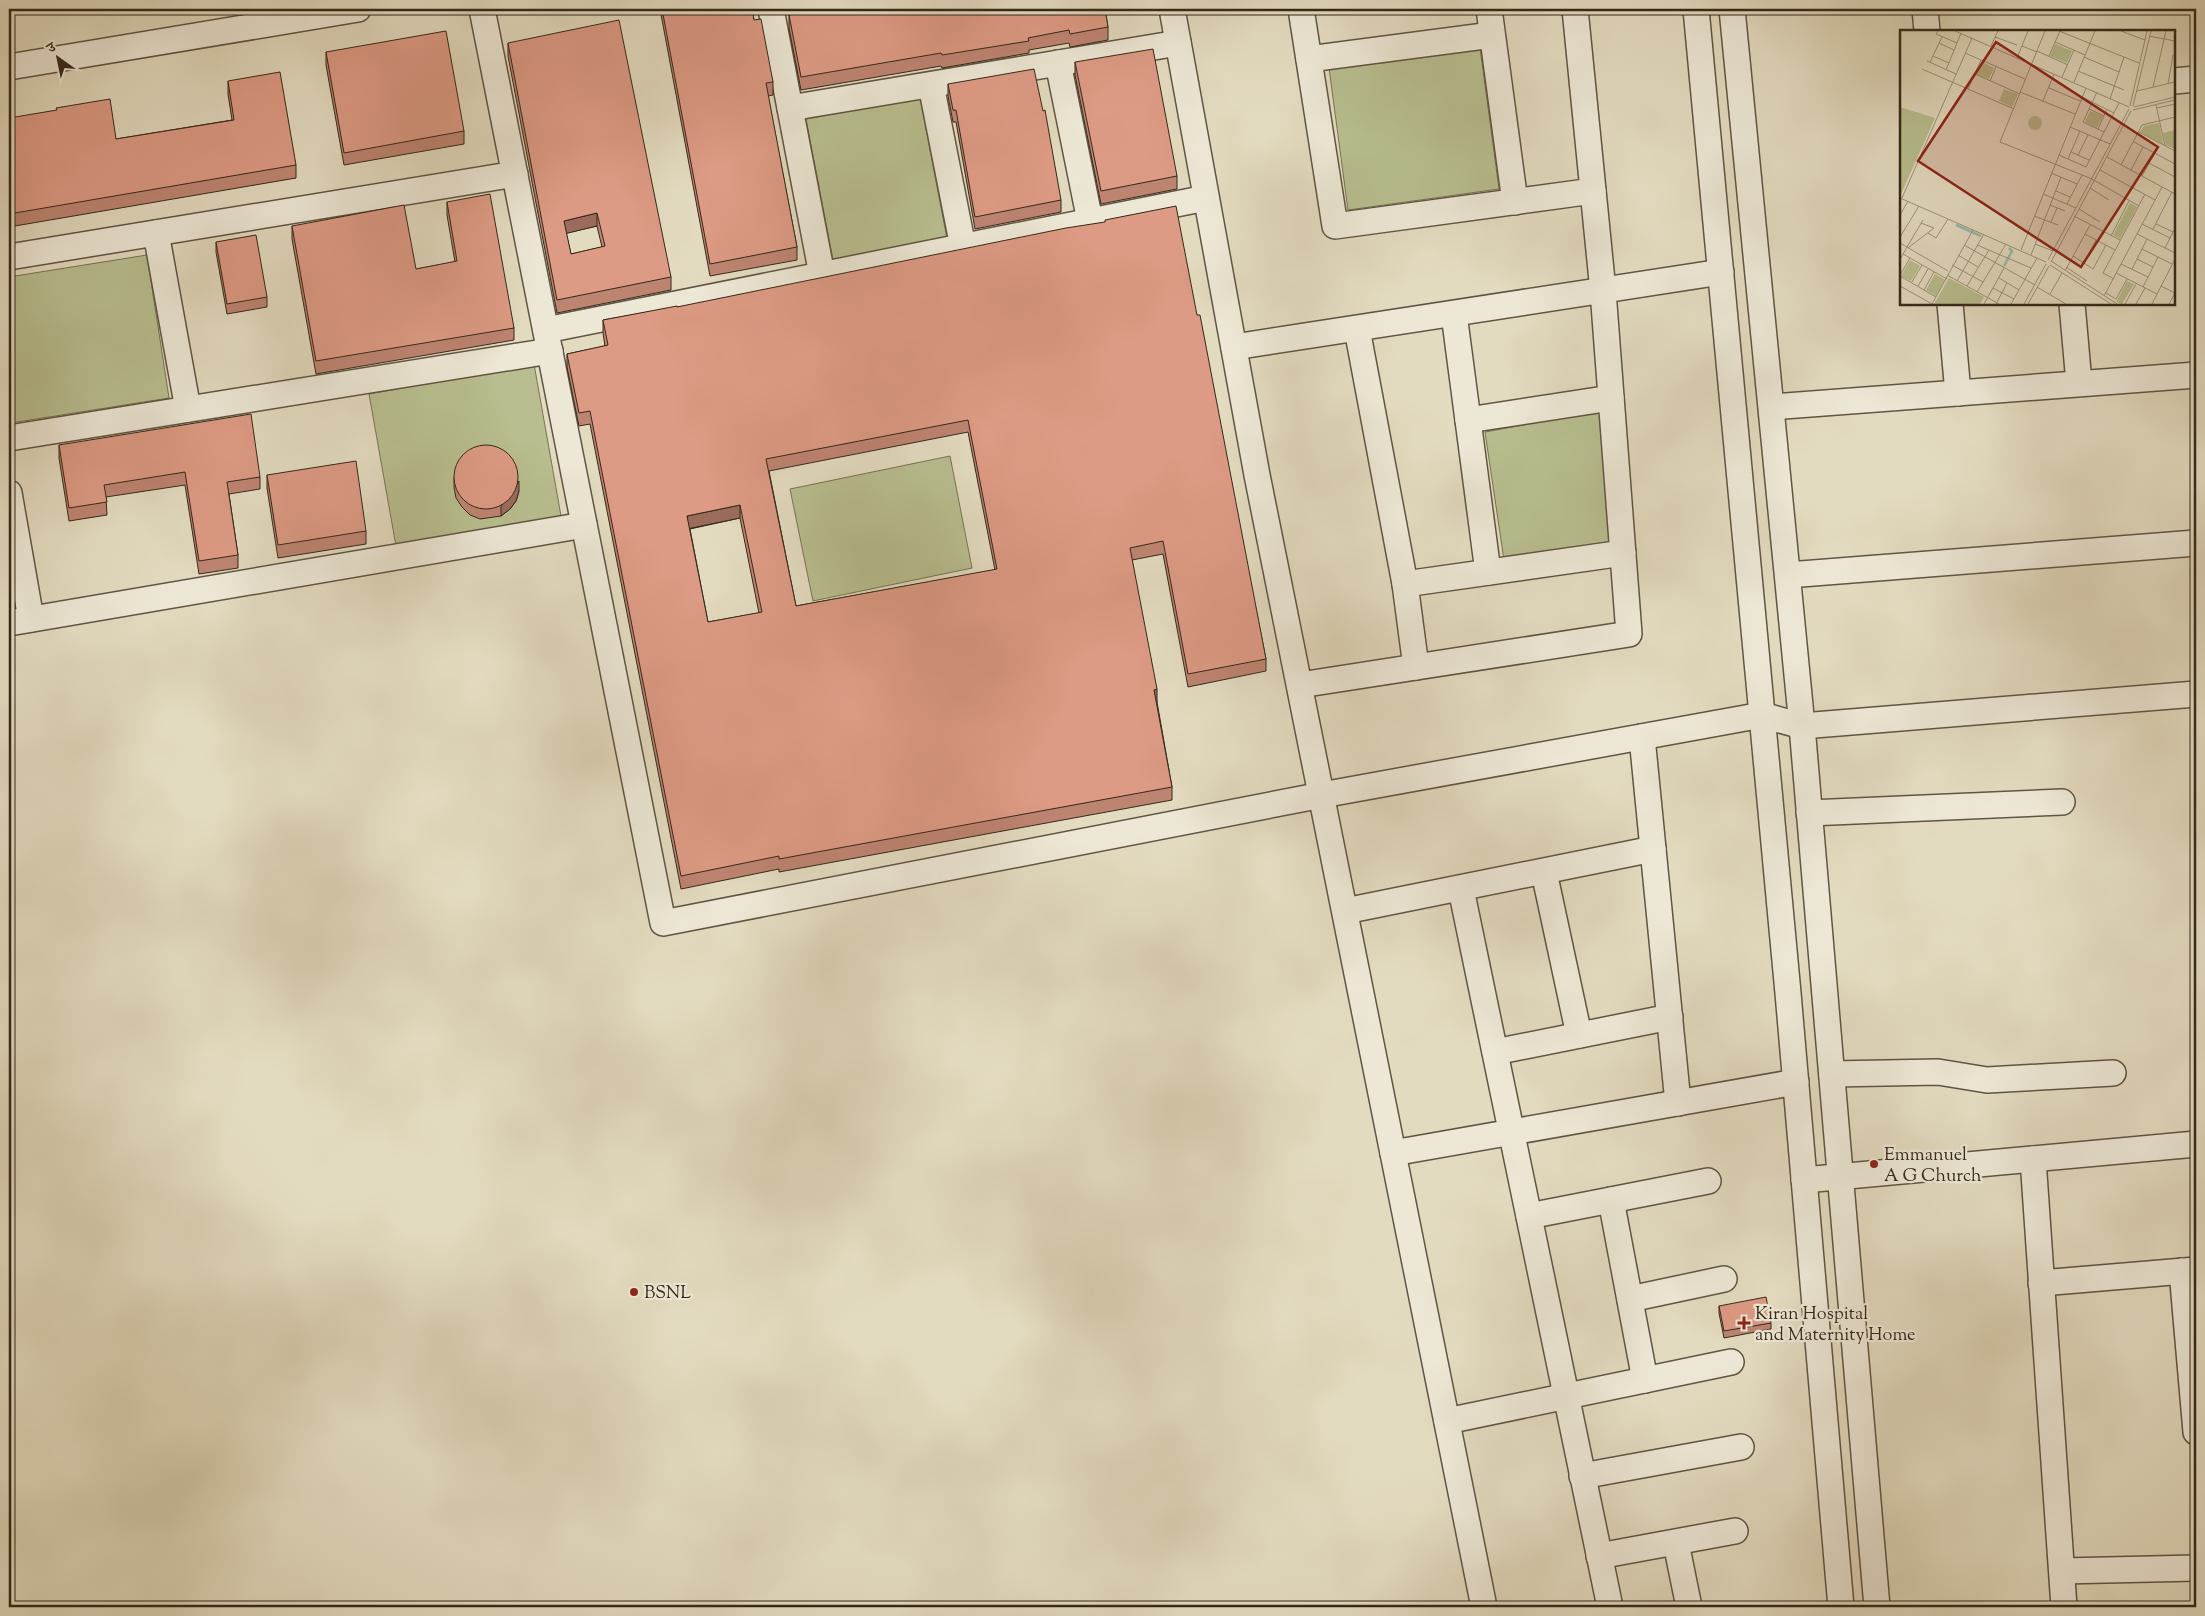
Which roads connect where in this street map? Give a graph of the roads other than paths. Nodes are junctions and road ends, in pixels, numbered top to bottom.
1 (358, 9) edge
2 (482, 9) edge
3 (770, 9) edge
4 (1172, 9) edge
5 (1301, 9) edge
6 (1489, 9) edge
7 (1575, 9) edge
8 (1696, 9) edge
9 (1732, 9) edge
10 (1925, 9) edge
11 (302, 13) edge
12 (1927, 30) edge
13 (1492, 35) junction
14 (1178, 43) junction
15 (1309, 59) junction
16 (1058, 63) junction
17 (9, 67) edge
18 (2196, 79) edge
19 (2175, 81) edge
20 (931, 85) junction
21 (790, 108) junction
22 (515, 174) junction
23 (1593, 191) junction
24 (1206, 198) junction
25 (1515, 202) junction
26 (1090, 221) junction
27 (156, 233) junction
28 (963, 247) junction
29 (9, 257) edge
30 (1721, 272) junction
31 (822, 275) junction
32 (1603, 291) junction
33 (1950, 305) edge
34 (2072, 305) edge
35 (1454, 314) junction
36 (1357, 329) junction
37 (548, 340) junction
38 (1234, 347) junction
39 (2196, 375) edge
40 (2079, 384) junction
41 (1958, 393) junction
42 (1611, 398) junction
43 (1772, 407) junction
44 (188, 409) junction
45 (1468, 420) junction
46 (9, 438) edge
47 (9, 493) edge
48 (584, 525) junction
49 (2196, 543) edge
50 (1623, 554) junction
51 (1488, 572) junction
52 (1788, 574) junction
53 (1405, 584) junction
54 (20, 621) edge
55 (1416, 667) junction
56 (1300, 685) junction
57 (2196, 694) edge
58 (1762, 715) junction
59 (1802, 726) junction
60 (1642, 737) junction
61 (1322, 795) junction
62 (2062, 802) dead end
63 (1809, 813) junction
64 (1653, 850) junction
65 (1544, 872) junction
66 (1461, 888) junction
67 (1345, 911) junction
68 (1670, 1017) junction
69 (1579, 1035) junction
70 (1495, 1052) junction
71 (2112, 1073) dead end
72 (1832, 1074) junction
73 (1796, 1082) junction
74 (1678, 1103) junction
75 (1511, 1132) junction
76 (2196, 1144) edge
77 (1393, 1153) junction
78 (2033, 1158) junction
79 (1841, 1176) junction
80 (1804, 1180) junction
81 (1708, 1181) dead end
82 (1611, 1200) junction
83 (1529, 1216) junction
84 (2189, 1270) edge
85 (1724, 1279) dead end
86 (2042, 1283) junction
87 (1630, 1299) junction
88 (1731, 1362) dead end
89 (1645, 1380) junction
90 (1566, 1396) junction
91 (1447, 1421) junction
92 (2196, 1432) edge
93 (1741, 1447) dead end
94 (1582, 1476) junction
95 (1735, 1531) dead end
96 (1676, 1543) junction
97 (1599, 1556) junction
98 (2196, 1568) edge
99 (2062, 1571) junction
100 (1484, 1607) edge
101 (1610, 1607) edge
102 (1689, 1607) edge
103 (1841, 1607) edge
104 (1877, 1607) edge
105 (2064, 1607) edge

1 - 11 street
2 - 22 street
3 - 21 street
4 - 14 street
5 - 15 street
6 - 13 street
7 - 23 street
8 - 30 street
9 - 43 street
10 - 12 street
11 - 17 street
13 - 15 street
13 - 25 street
14 - 16 street
14 - 24 street
15 - 25 street
16 - 20 street
16 - 26 street
18 - 19 street
20 - 21 street
20 - 28 street
21 - 31 street
22 - 27 street
22 - 37 street
23 - 25 street
23 - 32 street
24 - 26 street
24 - 38 street
26 - 28 street
27 - 29 street
27 - 44 street
28 - 31 street
30 - 32 street
30 - 58 street
31 - 37 street
32 - 35 street
32 - 42 street
33 - 41 street
34 - 40 street
35 - 36 street
35 - 45 street
36 - 38 street
36 - 53 street
37 - 44 street
37 - 48 street
38 - 56 street
39 - 40 street
40 - 41 street
41 - 43 street
42 - 45 street
42 - 50 street
43 - 52 street
44 - 46 street
45 - 51 street
47 - 54 street
48 - 54 street
48 - 61 street
49 - 52 street
50 - 51 street
50 - 55 street
51 - 53 street
52 - 59 street
53 - 55 street
55 - 56 street
56 - 61 street
57 - 59 street
58 - 59 street
58 - 60 street
58 - 73 street
59 - 63 street
60 - 61 street
60 - 64 street
61 - 67 street
62 - 63 street
63 - 72 street
64 - 65 street
64 - 68 street
65 - 66 street
65 - 69 street
66 - 67 street
66 - 70 street
67 - 77 street
68 - 69 street
68 - 74 street
69 - 70 street
70 - 75 street
71 - 72 street
72 - 79 street
73 - 74 street
73 - 80 street
74 - 75 street
75 - 77 street
75 - 83 street
76 - 78 street
77 - 91 street
78 - 79 street
78 - 86 street
79 - 80 street
79 - 104 street
80 - 103 street
81 - 82 street
82 - 83 street
82 - 87 street
83 - 90 street
84 - 86 street
84 - 92 street
85 - 87 street
86 - 99 street
87 - 89 street
88 - 89 street
89 - 90 street
90 - 91 street
90 - 94 street
91 - 100 street
93 - 94 street
94 - 97 street
95 - 96 street
96 - 97 street
96 - 102 street
97 - 101 street
98 - 99 street
99 - 105 street

